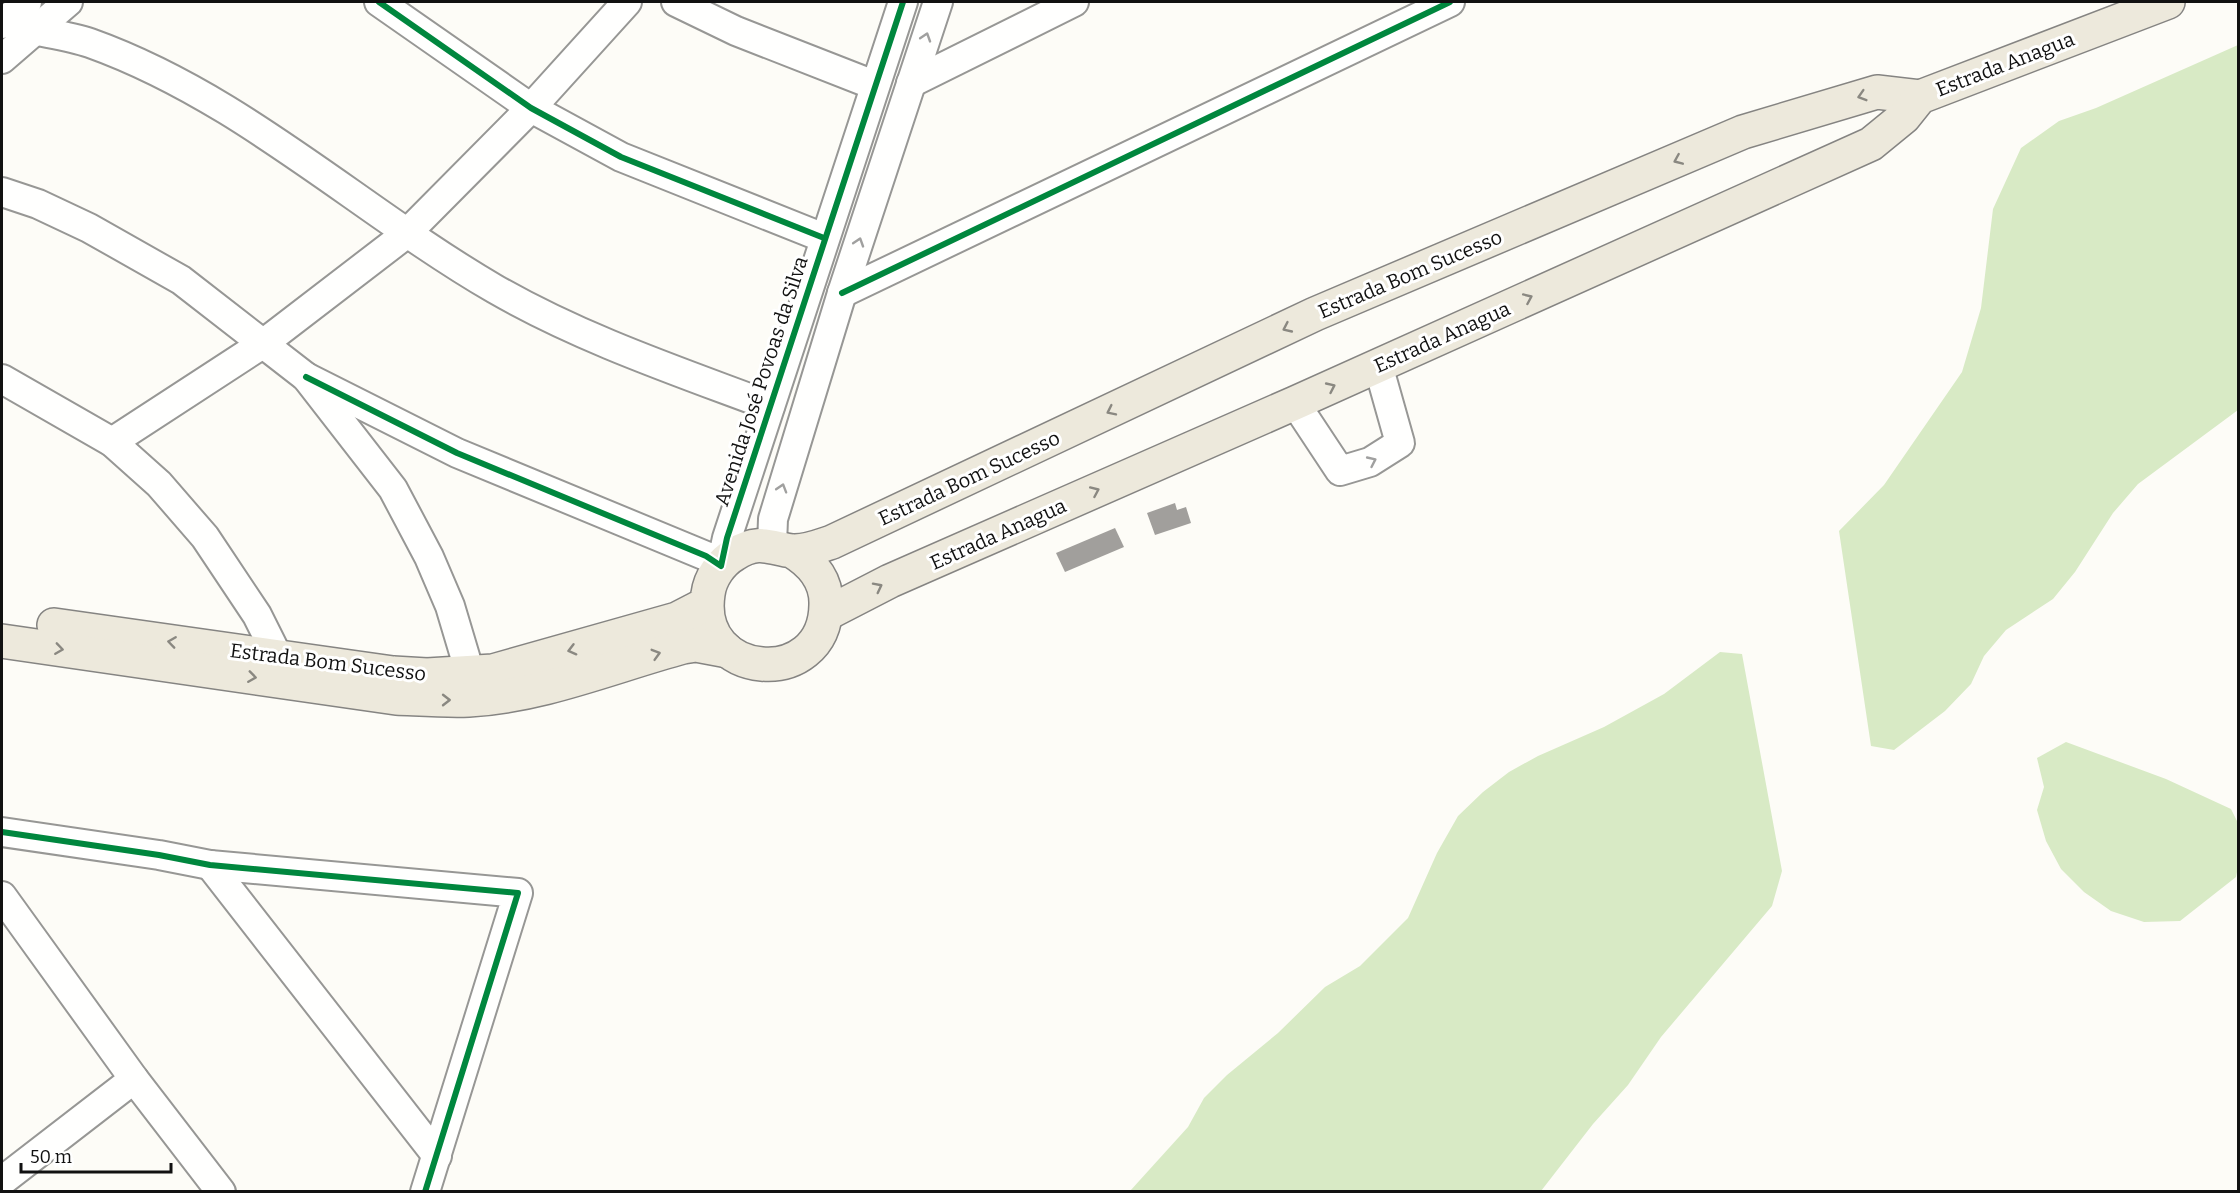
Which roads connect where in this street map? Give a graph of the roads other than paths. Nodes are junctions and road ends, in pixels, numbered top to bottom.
1 (27, 2) edge
2 (68, 2) edge
3 (379, 2) edge
4 (627, 2) edge
5 (676, 2) edge
6 (903, 2) edge
7 (938, 2) edge
8 (1074, 2) edge
9 (1450, 2) edge
10 (2168, 2) edge
11 (2, 24) edge
12 (33, 30) junction
13 (2, 59) edge
14 (911, 83) junction
15 (874, 85) junction
16 (1920, 97) junction
17 (531, 108) junction
18 (2, 192) edge
19 (406, 234) junction
20 (824, 238) junction
21 (842, 293) junction
22 (264, 343) junction
23 (1378, 365) junction
24 (306, 376) junction
25 (2, 380) edge
26 (1295, 404) junction
27 (770, 405) junction
28 (112, 442) junction
29 (782, 548) junction
30 (721, 566) junction
31 (706, 604) junction
32 (826, 614) junction
33 (2, 618) edge
34 (2, 641) edge
35 (616, 651) junction
36 (728, 651) junction
37 (278, 657) junction
38 (470, 673) junction
39 (2, 832) edge
40 (210, 865) junction
41 (2, 896) edge
42 (134, 1079) junction
43 (437, 1156) junction
44 (2, 1180) edge
45 (221, 1191) edge
46 (425, 1191) edge

1 - 11 street
2 - 12 street
3 - 17 street
4 - 17 street
5 - 15 street
6 - 15 street, Avenida José Povoas da Silva
14 -> 7 street
8 - 14 street
9 - 21 street
10 - 16 main road, Estrada Anagua
12 - 13 street
12 - 19 street
21 -> 14 street
15 - 20 street, Avenida José Povoas da Silva
23 -> 16 main road, Estrada Anagua
16 -> 29 main road, Estrada Bom Sucesso
17 - 19 street
17 - 20 street
18 - 22 street
19 - 22 street
19 - 27 street
20 - 27 street, Avenida José Povoas da Silva
29 -> 21 street
22 - 24 street
22 - 28 street
26 -> 23 main road, Estrada Anagua
26 -> 23 street
24 - 30 street
24 - 38 street
25 - 28 street
32 -> 26 main road, Estrada Anagua
27 - 30 street, Avenida José Povoas da Silva
28 - 37 street
29 - 30 main road, Estrada Bom Sucesso
29 - 32 main road
30 - 31 main road
31 - 35 main road, Estrada Bom Sucesso
31 - 36 main road
32 - 36 main road
37 -> 33 main road, Estrada Bom Sucesso
34 -> 35 main road, Estrada Bom Sucesso
35 -> 36 main road, Estrada Bom Sucesso
35 -> 38 main road, Estrada Bom Sucesso
37 - 38 main road, Estrada Bom Sucesso
39 - 40 street
40 - 43 street
40 - 43 street
41 - 42 street
42 - 44 street
42 - 45 street
43 - 46 street

